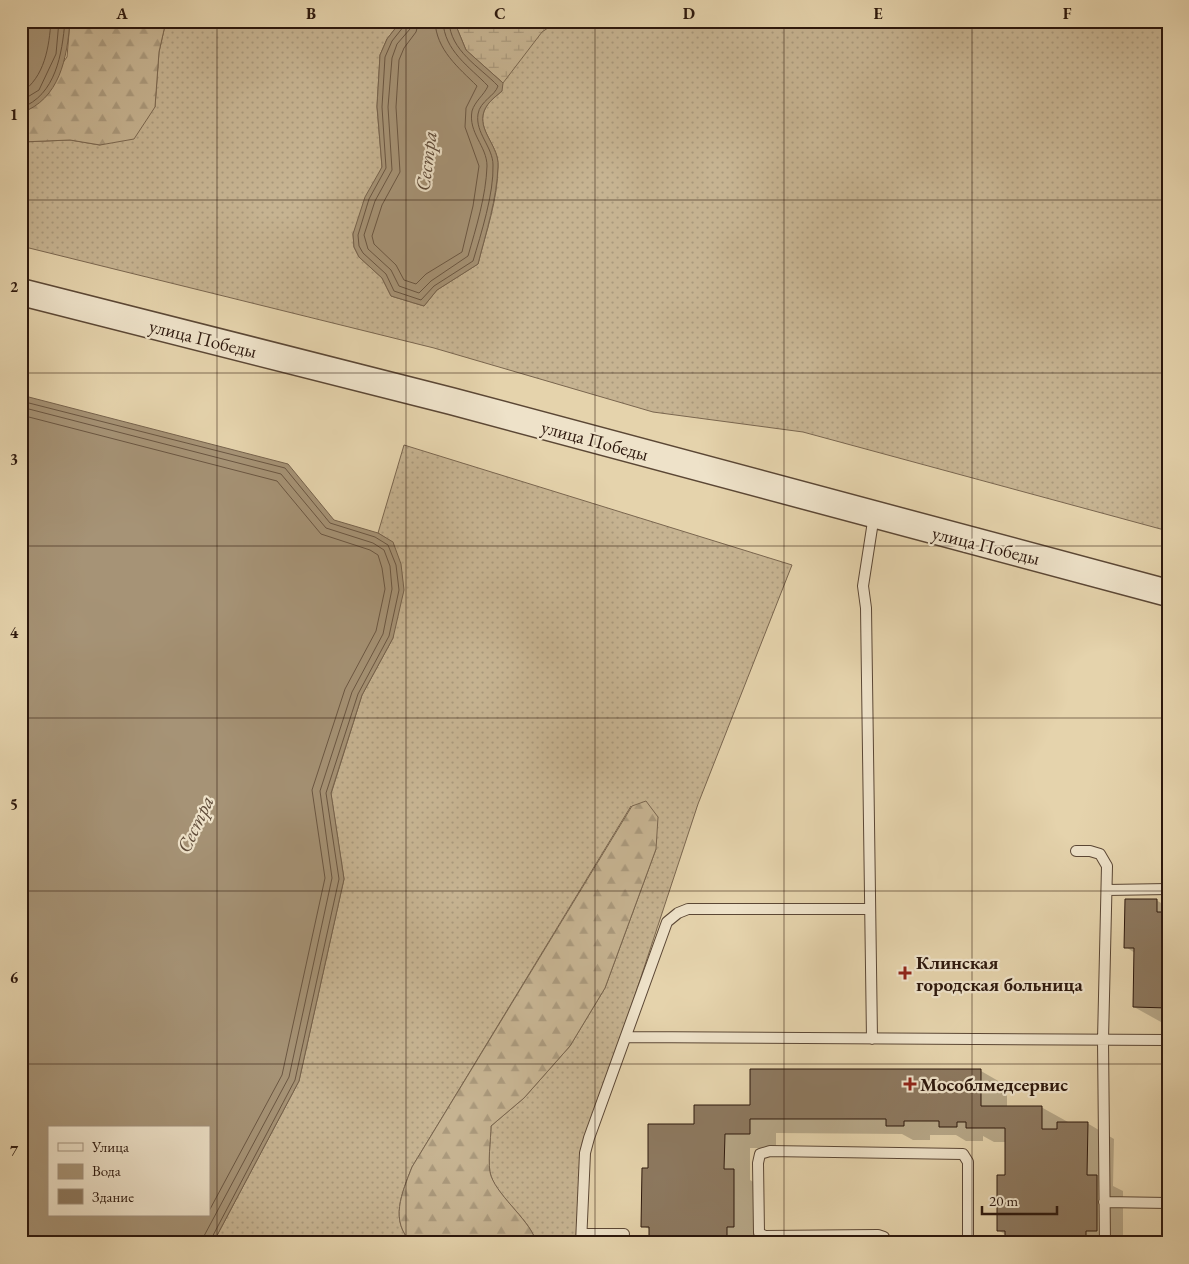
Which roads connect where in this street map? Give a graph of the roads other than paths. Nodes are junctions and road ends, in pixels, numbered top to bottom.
1 (21, 292) edge
2 (874, 515) junction
3 (1168, 593) edge
4 (1076, 851) dead end
5 (1168, 889) edge
6 (1107, 890) junction
7 (870, 909) junction
8 (626, 1037) junction
9 (872, 1039) junction
10 (1103, 1040) junction
11 (1168, 1040) edge
12 (1104, 1202) junction
13 (1168, 1203) edge
14 (624, 1234) dead end
15 (582, 1238) edge
16 (886, 1243) edge
17 (968, 1243) edge
18 (1105, 1243) edge

1 - 2 street, улица Победы
2 - 3 street, улица Победы
2 - 7 lane
4 - 6 lane
5 - 6 lane
6 - 10 lane
7 - 8 lane
7 - 9 lane
8 - 9 lane
8 - 15 lane
9 - 10 lane
10 - 11 lane
10 - 12 lane
12 - 13 lane
12 - 18 lane
14 - 15 lane
16 - 17 lane

